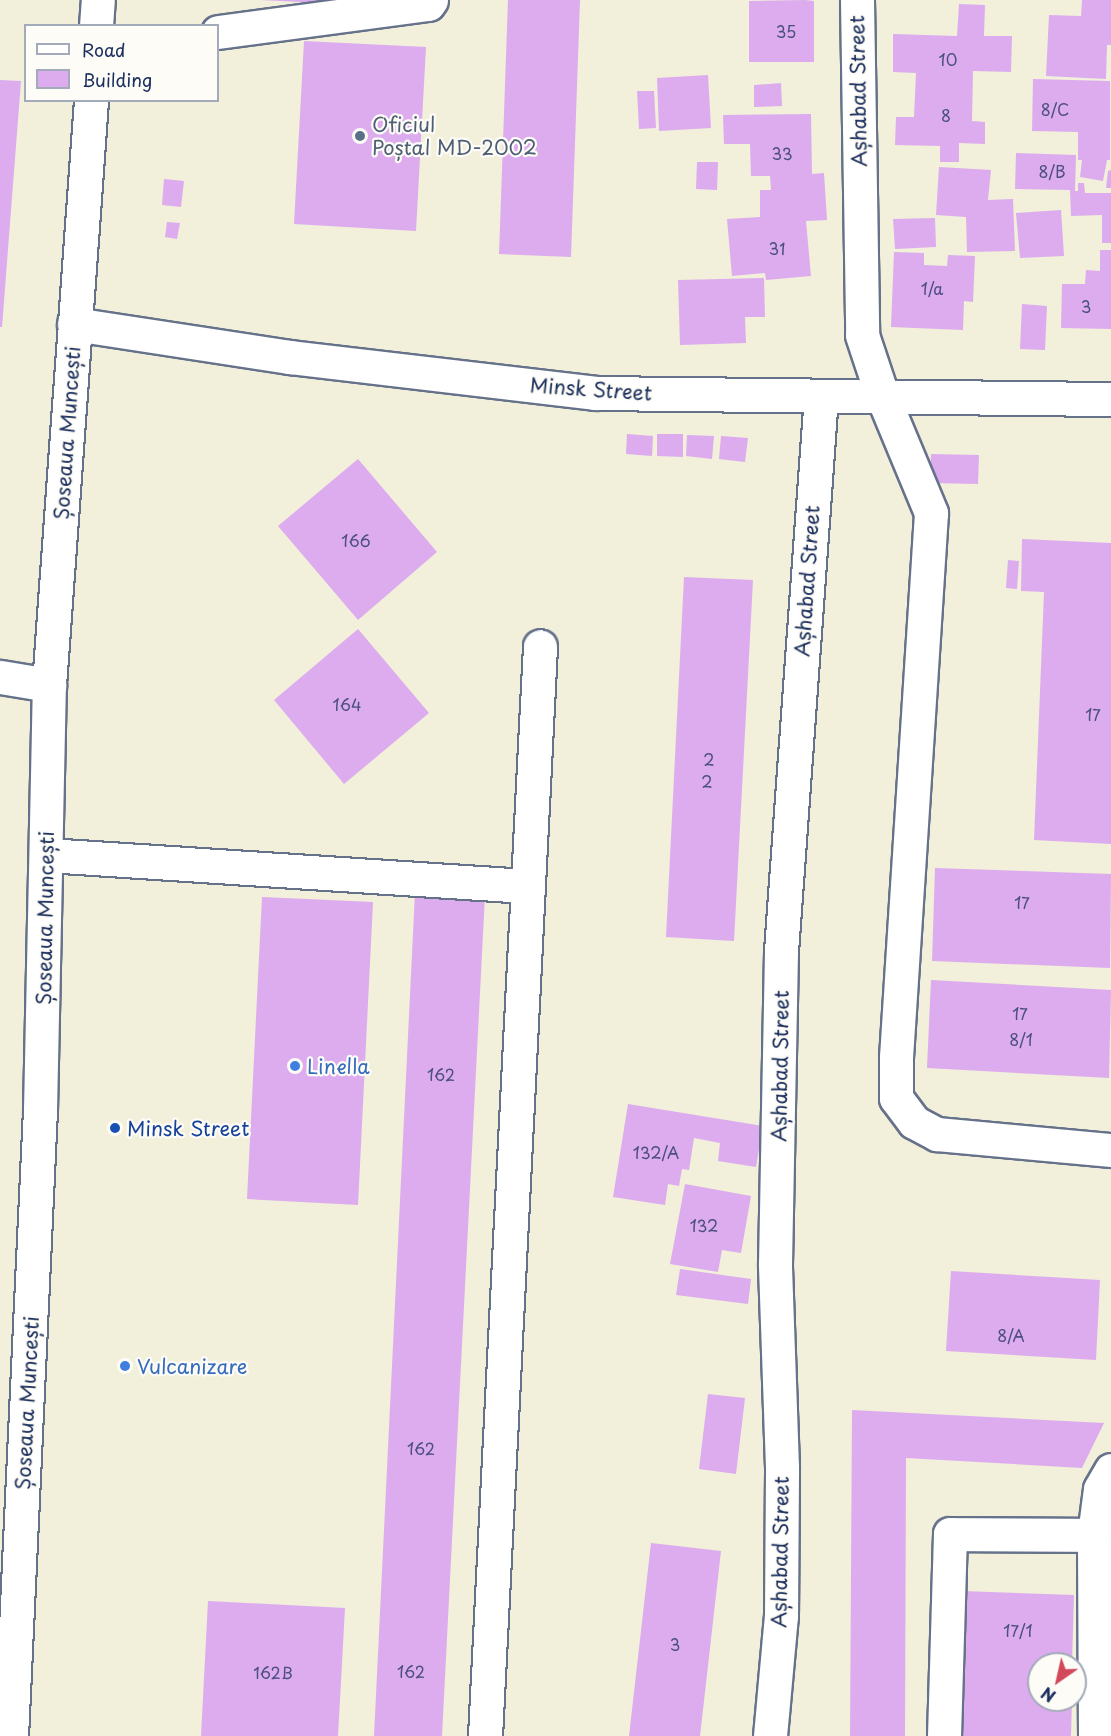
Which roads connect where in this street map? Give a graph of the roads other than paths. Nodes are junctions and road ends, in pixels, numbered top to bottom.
1 (431, 0) edge
2 (857, 0) edge
3 (219, 32) edge
4 (91, 102) edge
5 (74, 324) junction
6 (882, 395) junction
7 (821, 396) junction
8 (1111, 399) edge
9 (540, 646) dead end
10 (0, 677) edge
11 (49, 685) junction
12 (47, 855) junction
13 (528, 886) junction
14 (1111, 1150) edge
15 (1111, 1470) edge
16 (1094, 1535) junction
17 (9, 1601) edge
18 (11, 1736) edge
19 (485, 1736) edge
20 (770, 1736) edge
21 (944, 1736) edge
22 (1095, 1736) edge

1 - 3 street
2 - 6 street, Așhabad Street
4 - 5 street, Șoseaua Muncești
5 - 7 street, Minsk Street
5 - 11 street, Șoseaua Muncești
6 - 7 street, Minsk Street
6 - 8 street, Minsk Street
6 - 14 street, Așhabad Street
7 - 20 street, Așhabad Street
9 - 13 street
10 - 11 street
11 - 12 street, Șoseaua Muncești
12 - 13 street
12 - 17 street, Șoseaua Muncești
13 - 19 street
15 - 16 street
16 - 21 street
16 - 22 street
17 - 18 street, Șoseaua Muncești

